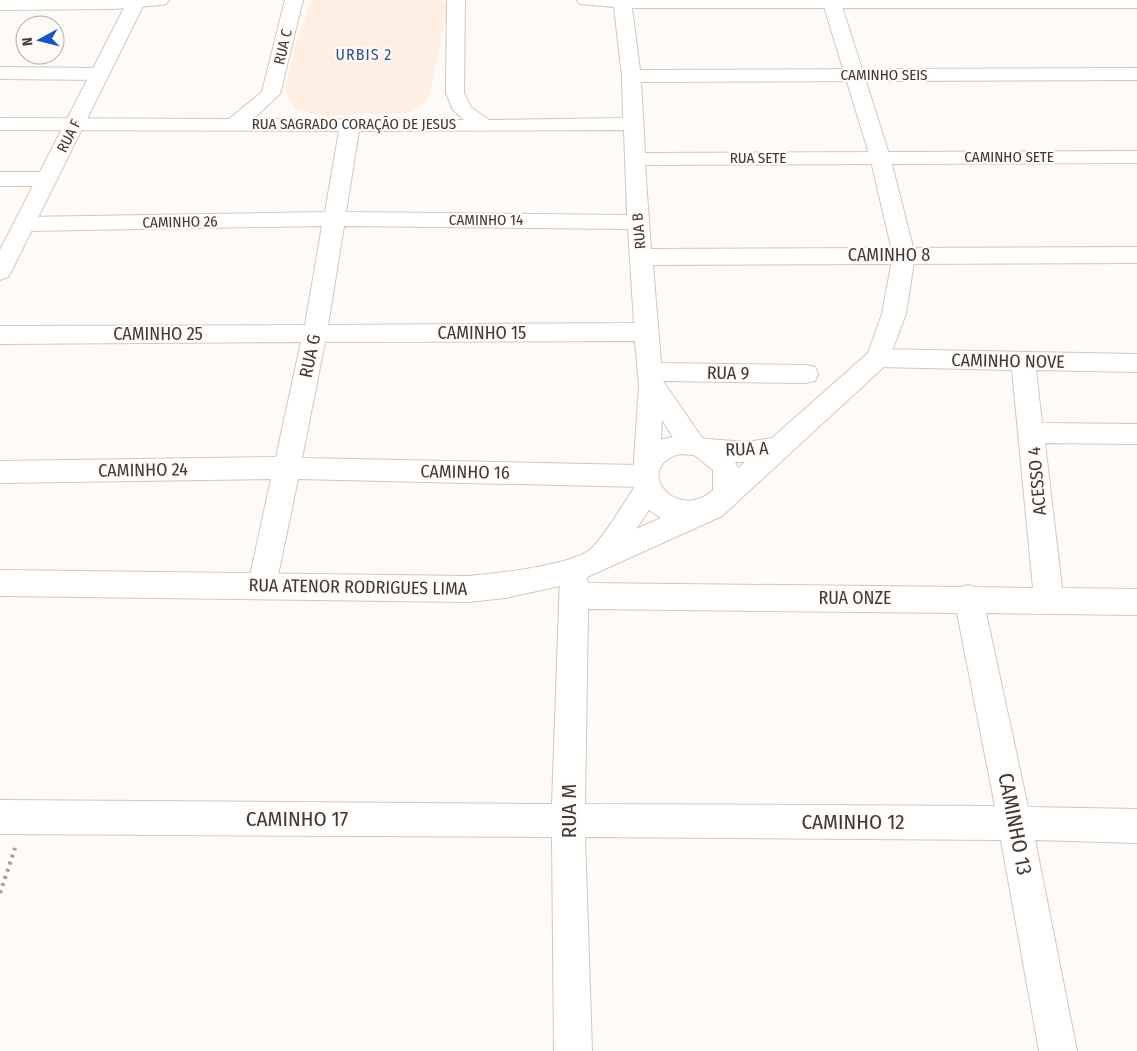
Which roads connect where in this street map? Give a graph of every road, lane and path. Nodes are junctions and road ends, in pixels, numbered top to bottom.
1 (160, 0) edge
2 (293, 0) edge
3 (586, 0) edge
4 (136, 2) edge
5 (622, 2) edge
6 (831, 2) edge
7 (1137, 4) edge
8 (0, 5) edge
9 (461, 5) edge
10 (0, 73) edge
11 (100, 74) junction
12 (1137, 74) edge
13 (630, 76) junction
14 (854, 76) junction
15 (455, 93) junction
16 (271, 94) junction
17 (0, 124) edge
18 (235, 124) junction
19 (291, 124) junction
20 (350, 124) junction
21 (426, 124) junction
22 (482, 124) junction
23 (632, 124) junction
24 (75, 125) junction
25 (880, 157) junction
26 (1137, 157) edge
27 (635, 159) junction
28 (0, 179) edge
29 (47, 179) junction
30 (334, 219) junction
31 (638, 222) junction
32 (25, 224) junction
33 (904, 255) junction
34 (1137, 255) edge
35 (641, 257) junction
36 (0, 272) edge
37 (648, 332) junction
38 (315, 334) junction
39 (0, 335) edge
40 (878, 358) junction
41 (1024, 362) junction
42 (1137, 362) edge
43 (806, 374) dead end
44 (651, 379) junction
45 (1032, 433) junction
46 (1137, 434) edge
47 (700, 447) junction
48 (778, 448) junction
49 (287, 468) junction
50 (0, 472) edge
51 (646, 476) junction
52 (726, 494) junction
53 (702, 512) junction
54 (582, 576) junction
55 (0, 583) edge
56 (262, 586) junction
57 (968, 598) junction
58 (1048, 600) junction
59 (1137, 602) edge
60 (13, 817) edge
61 (568, 821) junction
62 (1015, 823) junction
63 (1137, 826) edge
64 (0, 893) edge
65 (573, 1051) edge
66 (1058, 1051) edge

1 - 4 street
2 - 16 street, RUA C
3 - 5 street
4 - 8 street
4 - 11 street, RUA F
5 - 6 street
5 - 13 street, RUA B
6 - 7 street
6 - 14 street
9 - 15 street
10 - 11 street
11 - 24 street, RUA F
12 - 14 street, CAMINHO SEIS
13 - 14 street, CAMINHO SEIS
13 - 23 street, RUA B
14 - 25 street
15 - 21 street
15 - 22 street
16 - 18 street
16 - 19 street
17 - 24 street, RUA SAGRADO CORAÇÃO DE JESUS
18 - 19 street, RUA SAGRADO CORAÇÃO DE JESUS
18 - 24 street, RUA SAGRADO CORAÇÃO DE JESUS
19 - 20 street, RUA SAGRADO CORAÇÃO DE JESUS
20 - 21 street, RUA SAGRADO CORAÇÃO DE JESUS
20 - 30 street, RUA G
21 - 22 street, RUA SAGRADO CORAÇÃO DE JESUS
22 - 23 street, RUA SAGRADO CORAÇÃO DE JESUS
23 - 27 street, RUA B
24 - 29 street, RUA F
25 - 26 street, CAMINHO SETE
25 - 27 street, RUA SETE
25 - 33 street
27 - 31 street, RUA B
28 - 29 street
29 - 32 street, RUA F
30 - 31 street, CAMINHO 14
30 - 32 street, CAMINHO 26
30 - 38 street, RUA G
31 - 35 street, RUA B
32 - 36 street, RUA F
33 - 34 street, CAMINHO 8
33 - 35 street, CAMINHO 8
33 - 40 street
35 - 37 street, RUA B
37 - 38 street, CAMINHO 15
37 - 44 street, RUA B
38 - 39 street, CAMINHO 25
38 - 49 street, RUA G
40 - 41 street, CAMINHO NOVE
40 - 48 street
41 - 42 street, CAMINHO NOVE
41 - 45 street, ACESSO 4
43 - 44 street, RUA 9
44 - 47 street
44 - 51 street, RUA B
45 - 46 street
45 - 58 street, ACESSO 4
47 - 48 street, RUA A
47 - 51 street
47 - 52 street
48 - 52 street, RUA A
49 - 50 street, CAMINHO 24
49 - 51 street, CAMINHO 16
49 - 56 street, RUA G
51 - 53 street
51 - 54 street
52 - 53 street
53 - 54 street, RUA ATENOR RODRIGUES LIMA
54 - 56 street, RUA ATENOR RODRIGUES LIMA
54 - 57 street, RUA ONZE
54 - 61 street, RUA M
55 - 56 street, RUA ATENOR RODRIGUES LIMA
57 - 58 street, RUA ONZE
57 - 62 street, CAMINHO 13
58 - 59 street, RUA ONZE
60 - 61 street, CAMINHO 17
60 - 64 path
61 - 62 street, CAMINHO 12
61 - 65 street, RUA M
62 - 63 street, CAMINHO 12
62 - 66 street, CAMINHO 13

